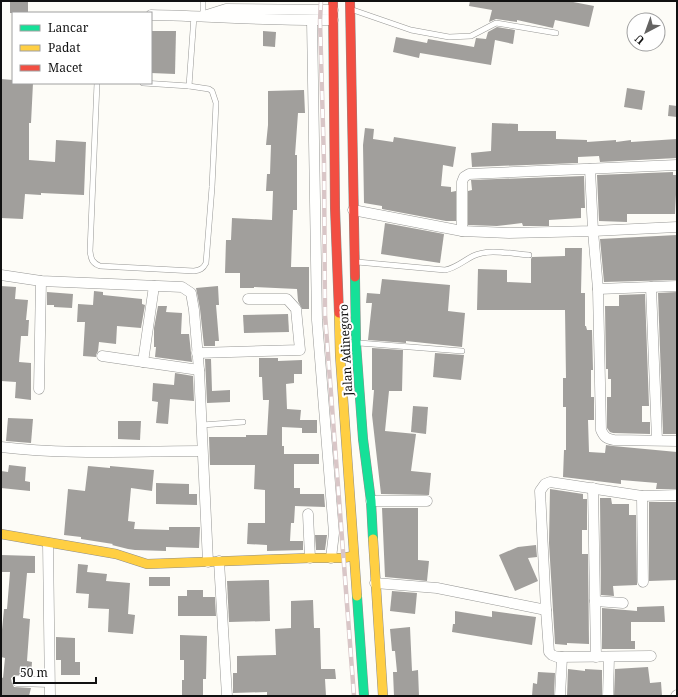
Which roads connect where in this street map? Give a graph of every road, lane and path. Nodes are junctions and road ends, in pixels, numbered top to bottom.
1 (203, 1) edge
2 (258, 5) edge
3 (333, 5) edge
4 (350, 5) edge
5 (226, 9) edge
6 (289, 9) junction
7 (152, 15) edge
8 (199, 16) junction
9 (289, 20) junction
10 (333, 20) junction
11 (312, 21) junction
12 (556, 33) dead end
13 (97, 84) edge
14 (152, 84) edge
15 (189, 86) junction
16 (677, 165) edge
17 (590, 169) junction
18 (353, 210) junction
19 (677, 227) edge
20 (462, 231) junction
21 (593, 231) junction
22 (528, 255) dead end
23 (354, 262) junction
24 (1, 275) edge
25 (41, 280) junction
26 (154, 286) junction
27 (677, 286) edge
28 (651, 287) junction
29 (598, 289) junction
30 (248, 299) dead end
31 (356, 343) junction
32 (462, 351) dead end
33 (197, 353) junction
34 (102, 356) dead end
35 (144, 362) junction
36 (199, 370) junction
37 (38, 389) dead end
38 (243, 422) dead end
39 (201, 425) junction
40 (657, 440) junction
41 (677, 441) edge
42 (1, 447) edge
43 (202, 451) junction
44 (592, 488) junction
45 (642, 496) junction
46 (677, 496) edge
47 (371, 501) junction
48 (426, 501) dead end
49 (308, 514) dead end
50 (1, 534) edge
51 (48, 543) junction
52 (353, 556) junction
53 (310, 558) junction
54 (331, 558) junction
55 (219, 561) junction
56 (208, 562) junction
57 (644, 582) dead end
58 (375, 583) junction
59 (595, 601) junction
60 (623, 603) dead end
61 (546, 610) junction
62 (609, 656) junction
63 (651, 656) dead end
64 (562, 657) junction
65 (596, 657) junction
66 (17, 682) dead end
67 (49, 682) junction
68 (50, 696) edge
69 (227, 696) edge
70 (364, 696) edge
71 (383, 696) edge
72 (560, 696) edge
73 (608, 696) edge

1 - 8 lane
2 - 5 street
2 - 6 street
3 - 6 street
3 - 10 main road
4 - 12 lane
4 - 18 main road, Jalan Adinegoro
5 - 8 street
5 - 9 street
6 - 9 street
7 - 8 street
8 - 15 lane
9 - 11 street
10 - 11 street
10 - 52 main road
11 - 54 street
13 - 15 lane
14 - 15 lane
16 - 17 street
17 - 20 street
17 - 21 street
18 - 20 street
18 - 23 main road, Jalan Adinegoro
19 - 21 street
20 - 21 street
21 - 29 street
22 - 23 lane
23 - 31 main road, Jalan Adinegoro
24 - 25 street
25 - 26 street
25 - 37 street
26 - 33 street
26 - 35 street
27 - 28 street
28 - 29 street
28 - 40 street
29 - 40 street
30 - 33 street
31 - 32 lane
31 - 47 main road, Jalan Adinegoro
33 - 36 street
34 - 35 street
35 - 36 street
36 - 39 street
38 - 39 lane
39 - 43 street
40 - 41 street
42 - 43 street
43 - 56 street
44 - 45 street
44 - 59 street
44 - 61 street
45 - 46 street
45 - 57 street
47 - 48 street
47 - 58 main road, Jalan Adinegoro
49 - 53 street
50 - 51 main road
51 - 56 main road
51 - 67 street
52 - 54 main road
52 - 70 main road
53 - 54 main road
53 - 55 main road
55 - 56 main road
55 - 69 street
58 - 61 street
58 - 71 main road, Jalan Adinegoro
59 - 60 street
59 - 65 street
61 - 64 street
62 - 63 street
62 - 65 street
62 - 73 street
64 - 65 street
64 - 72 street
66 - 67 street
67 - 68 street

